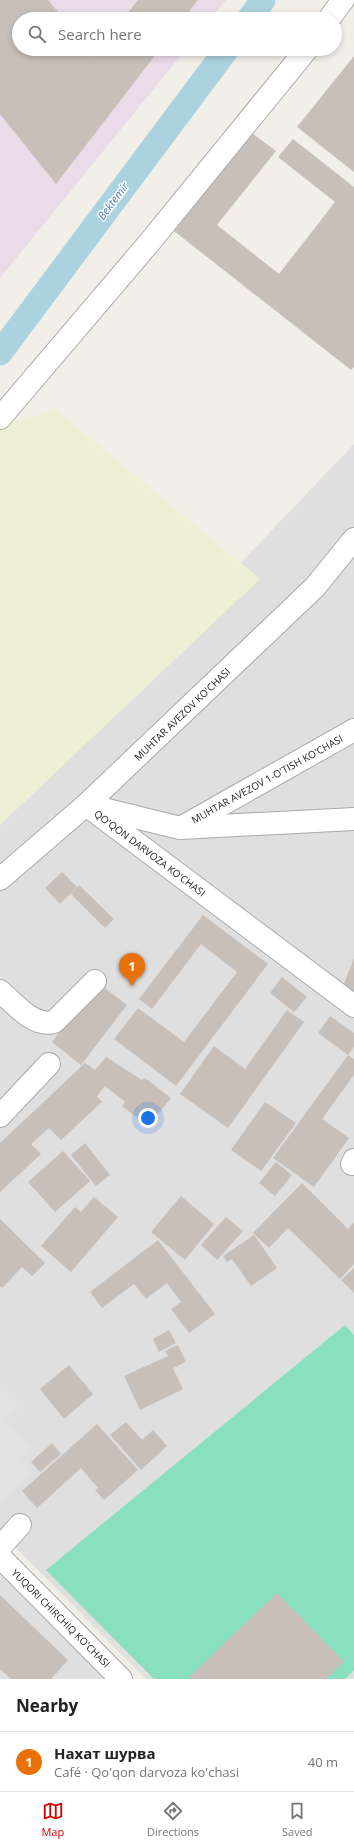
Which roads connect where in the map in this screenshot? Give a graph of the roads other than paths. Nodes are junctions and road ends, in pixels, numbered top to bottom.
1 (343, 0) edge
2 (334, 12) edge
3 (301, 56) edge
4 (0, 418) edge
5 (354, 539) edge
6 (354, 730) edge
7 (86, 805) junction
8 (354, 819) edge
9 (180, 828) junction
10 (0, 879) edge
11 (95, 980) dead end
12 (0, 991) edge
13 (354, 1006) edge
14 (49, 1064) dead end
15 (0, 1116) edge
16 (20, 1525) dead end
17 (0, 1547) edge
18 (0, 1557) edge
19 (121, 1679) edge

1 - 2 street
3 - 4 street
5 - 7 street, MUHTAR AVEZOV KO'CHASI
6 - 9 street, MUHTAR AVEZOV 1-O'TISH KO'CHASI
7 - 9 street, QO'QON DARVOZA KO'CHASI
7 - 10 street, MUHTAR AVEZOV KO'CHASI
7 - 13 street, QO'QON DARVOZA KO'CHASI
8 - 9 street, QO'QON DARVOZA KO'CHASI
11 - 12 street
14 - 15 street
16 - 17 street
18 - 19 street, YUQORI CHIRCHIQ KO'CHASI

